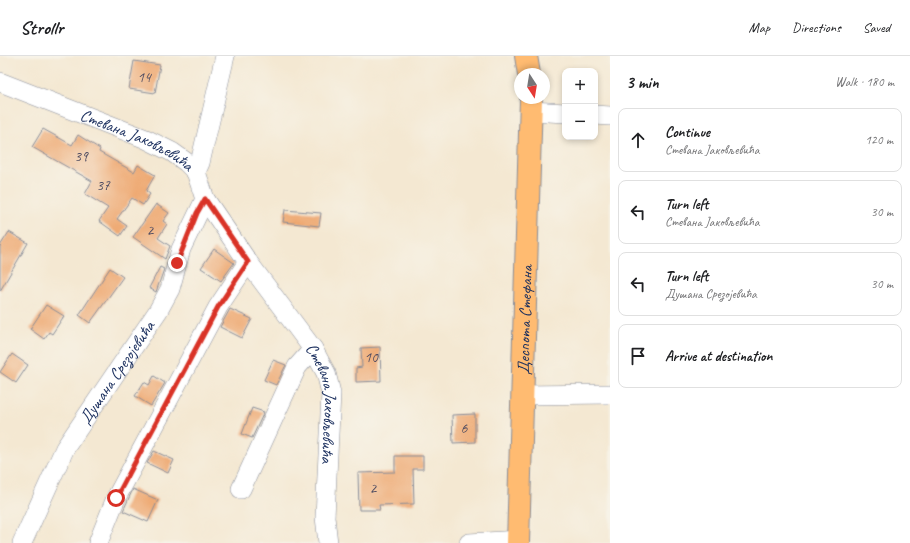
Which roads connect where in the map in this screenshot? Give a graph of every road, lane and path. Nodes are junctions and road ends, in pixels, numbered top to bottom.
1 (224, 56) edge
2 (526, 56) edge
3 (528, 68) edge
4 (0, 82) edge
5 (532, 105) edge
6 (562, 112) edge
7 (598, 115) edge
8 (610, 116) edge
9 (196, 172) junction
10 (205, 199) junction
11 (248, 262) junction
12 (314, 349) junction
13 (610, 394) edge
14 (524, 395) junction
15 (241, 489) dead end
16 (518, 541) edge
17 (22, 543) edge
18 (98, 543) edge
19 (328, 543) edge
20 (469, 543) edge

1 - 9 street
2 - 3 main road
4 - 9 street, Стевана Јаковљевића
5 - 6 street
5 - 14 main road, Деспота Стефана
7 - 8 street
9 - 10 street, Стевана Јаковљевића
10 - 11 street, Стевана Јаковљевића
10 - 17 street, Душана Срезојевића
11 - 12 street, Стевана Јаковљевића
11 - 18 street
12 - 15 street
12 - 19 street, Стевана Јаковљевића
13 - 14 street
14 - 16 main road, Деспота Стефана
16 - 20 street

